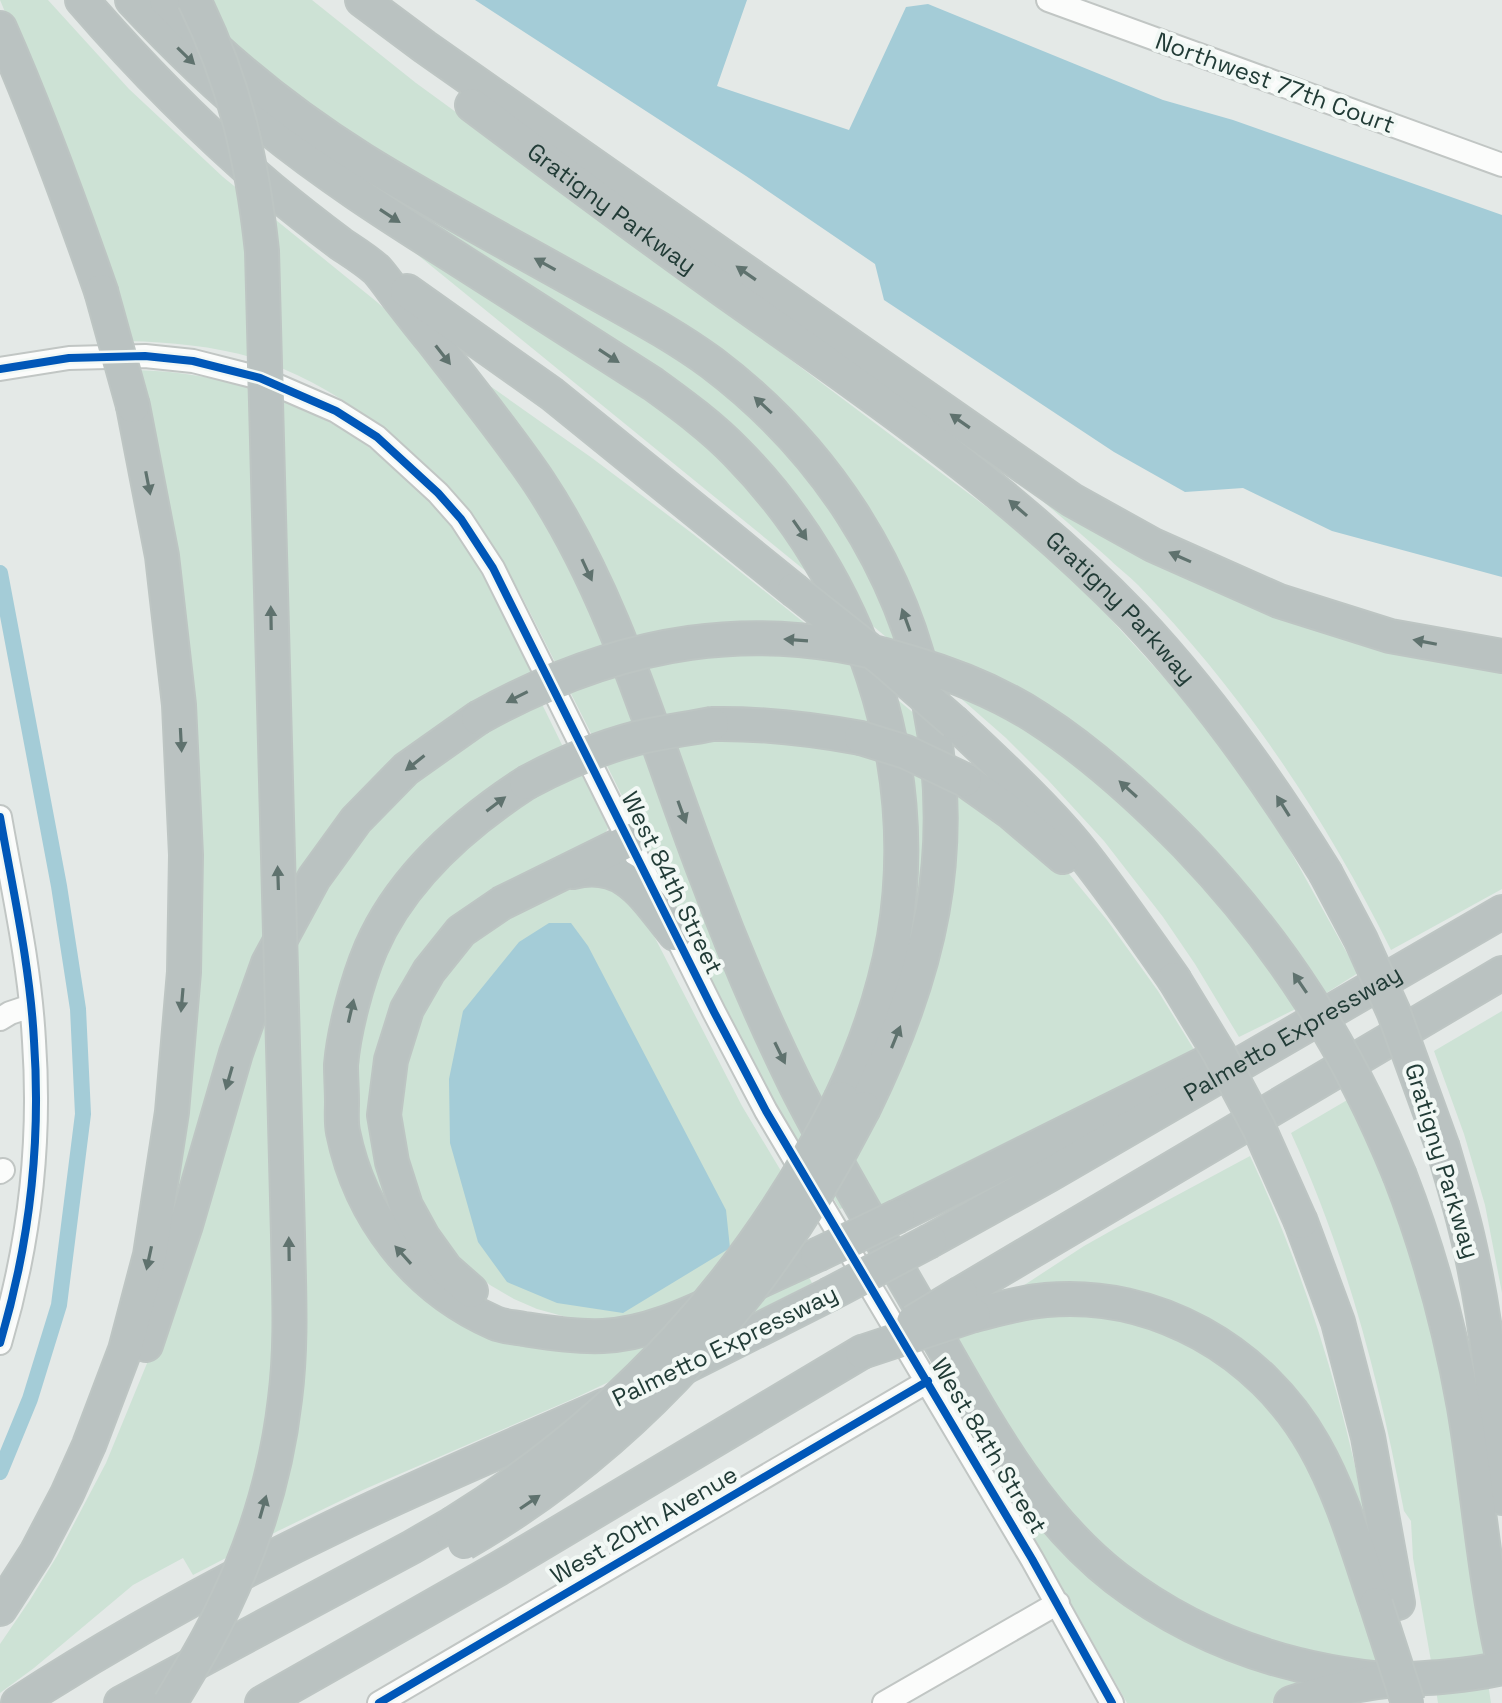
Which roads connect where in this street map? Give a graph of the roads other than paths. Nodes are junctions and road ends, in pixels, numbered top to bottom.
1 (82, 0) edge
2 (132, 0) edge
3 (166, 0) edge
4 (194, 0) edge
5 (339, 0) edge
6 (362, 0) edge
7 (1048, 0) edge
8 (0, 28) edge
9 (1502, 165) edge
10 (378, 271) junction
11 (0, 369) edge
12 (1502, 656) edge
13 (0, 817) edge
14 (630, 840) junction
15 (555, 877) junction
16 (1125, 909) junction
17 (1502, 912) edge
18 (1502, 931) edge
19 (675, 934) junction
20 (1502, 973) edge
21 (1502, 996) edge
22 (31, 1006) junction
23 (1339, 1007) junction
24 (0, 1019) edge
25 (1306, 1088) junction
26 (853, 1103) junction
27 (935, 1249) junction
28 (833, 1303) junction
29 (968, 1304) junction
30 (568, 1336) junction
31 (0, 1343) edge
32 (928, 1381) junction
33 (80, 1466) junction
34 (1502, 1498) edge
35 (458, 1534) junction
36 (1058, 1603) junction
37 (1387, 1604) junction
38 (0, 1609) edge
39 (1502, 1656) edge
40 (1502, 1668) edge
41 (1405, 1695) edge
42 (18, 1703) edge
43 (49, 1703) edge
44 (121, 1703) edge
45 (167, 1703) edge
46 (262, 1703) edge
47 (379, 1703) edge
48 (884, 1703) edge
49 (1112, 1703) edge
50 (1291, 1703) edge

1 - 10 highway
2 -> 26 highway
26 -> 3 highway
45 -> 4 highway, bridge
34 -> 5 highway, Gratigny Parkway, bridge
12 -> 6 highway
7 - 9 street, Northwest 77th Court
8 -> 33 highway, bridge
10 - 16 highway, bridge
10 -> 41 highway
11 - 14 street, West 84th Street
13 - 22 street
14 - 15 highway
14 - 19 street, West 84th Street
15 - 19 highway
15 - 30 highway
30 -> 16 highway, bridge
16 - 37 highway, bridge
17 - 23 highway, Palmetto Expressway
18 - 27 highway
19 - 32 street, West 84th Street
20 - 25 highway
21 - 25 highway
22 - 24 street
22 - 31 street
23 - 27 highway, Palmetto Expressway
23 - 30 highway, bridge
25 - 29 highway
26 - 35 highway, bridge
27 - 28 highway, Palmetto Expressway, bridge
28 - 42 highway, Palmetto Expressway
28 - 43 highway
29 - 37 highway
29 - 46 highway, bridge
32 - 36 street, West 84th Street
32 - 47 street, West 20th Avenue
33 - 38 highway
39 -> 33 highway, bridge
35 - 44 highway
35 - 45 highway
36 - 48 street
36 - 49 street, West 84th Street
37 - 41 highway
40 - 41 highway
41 - 50 highway

